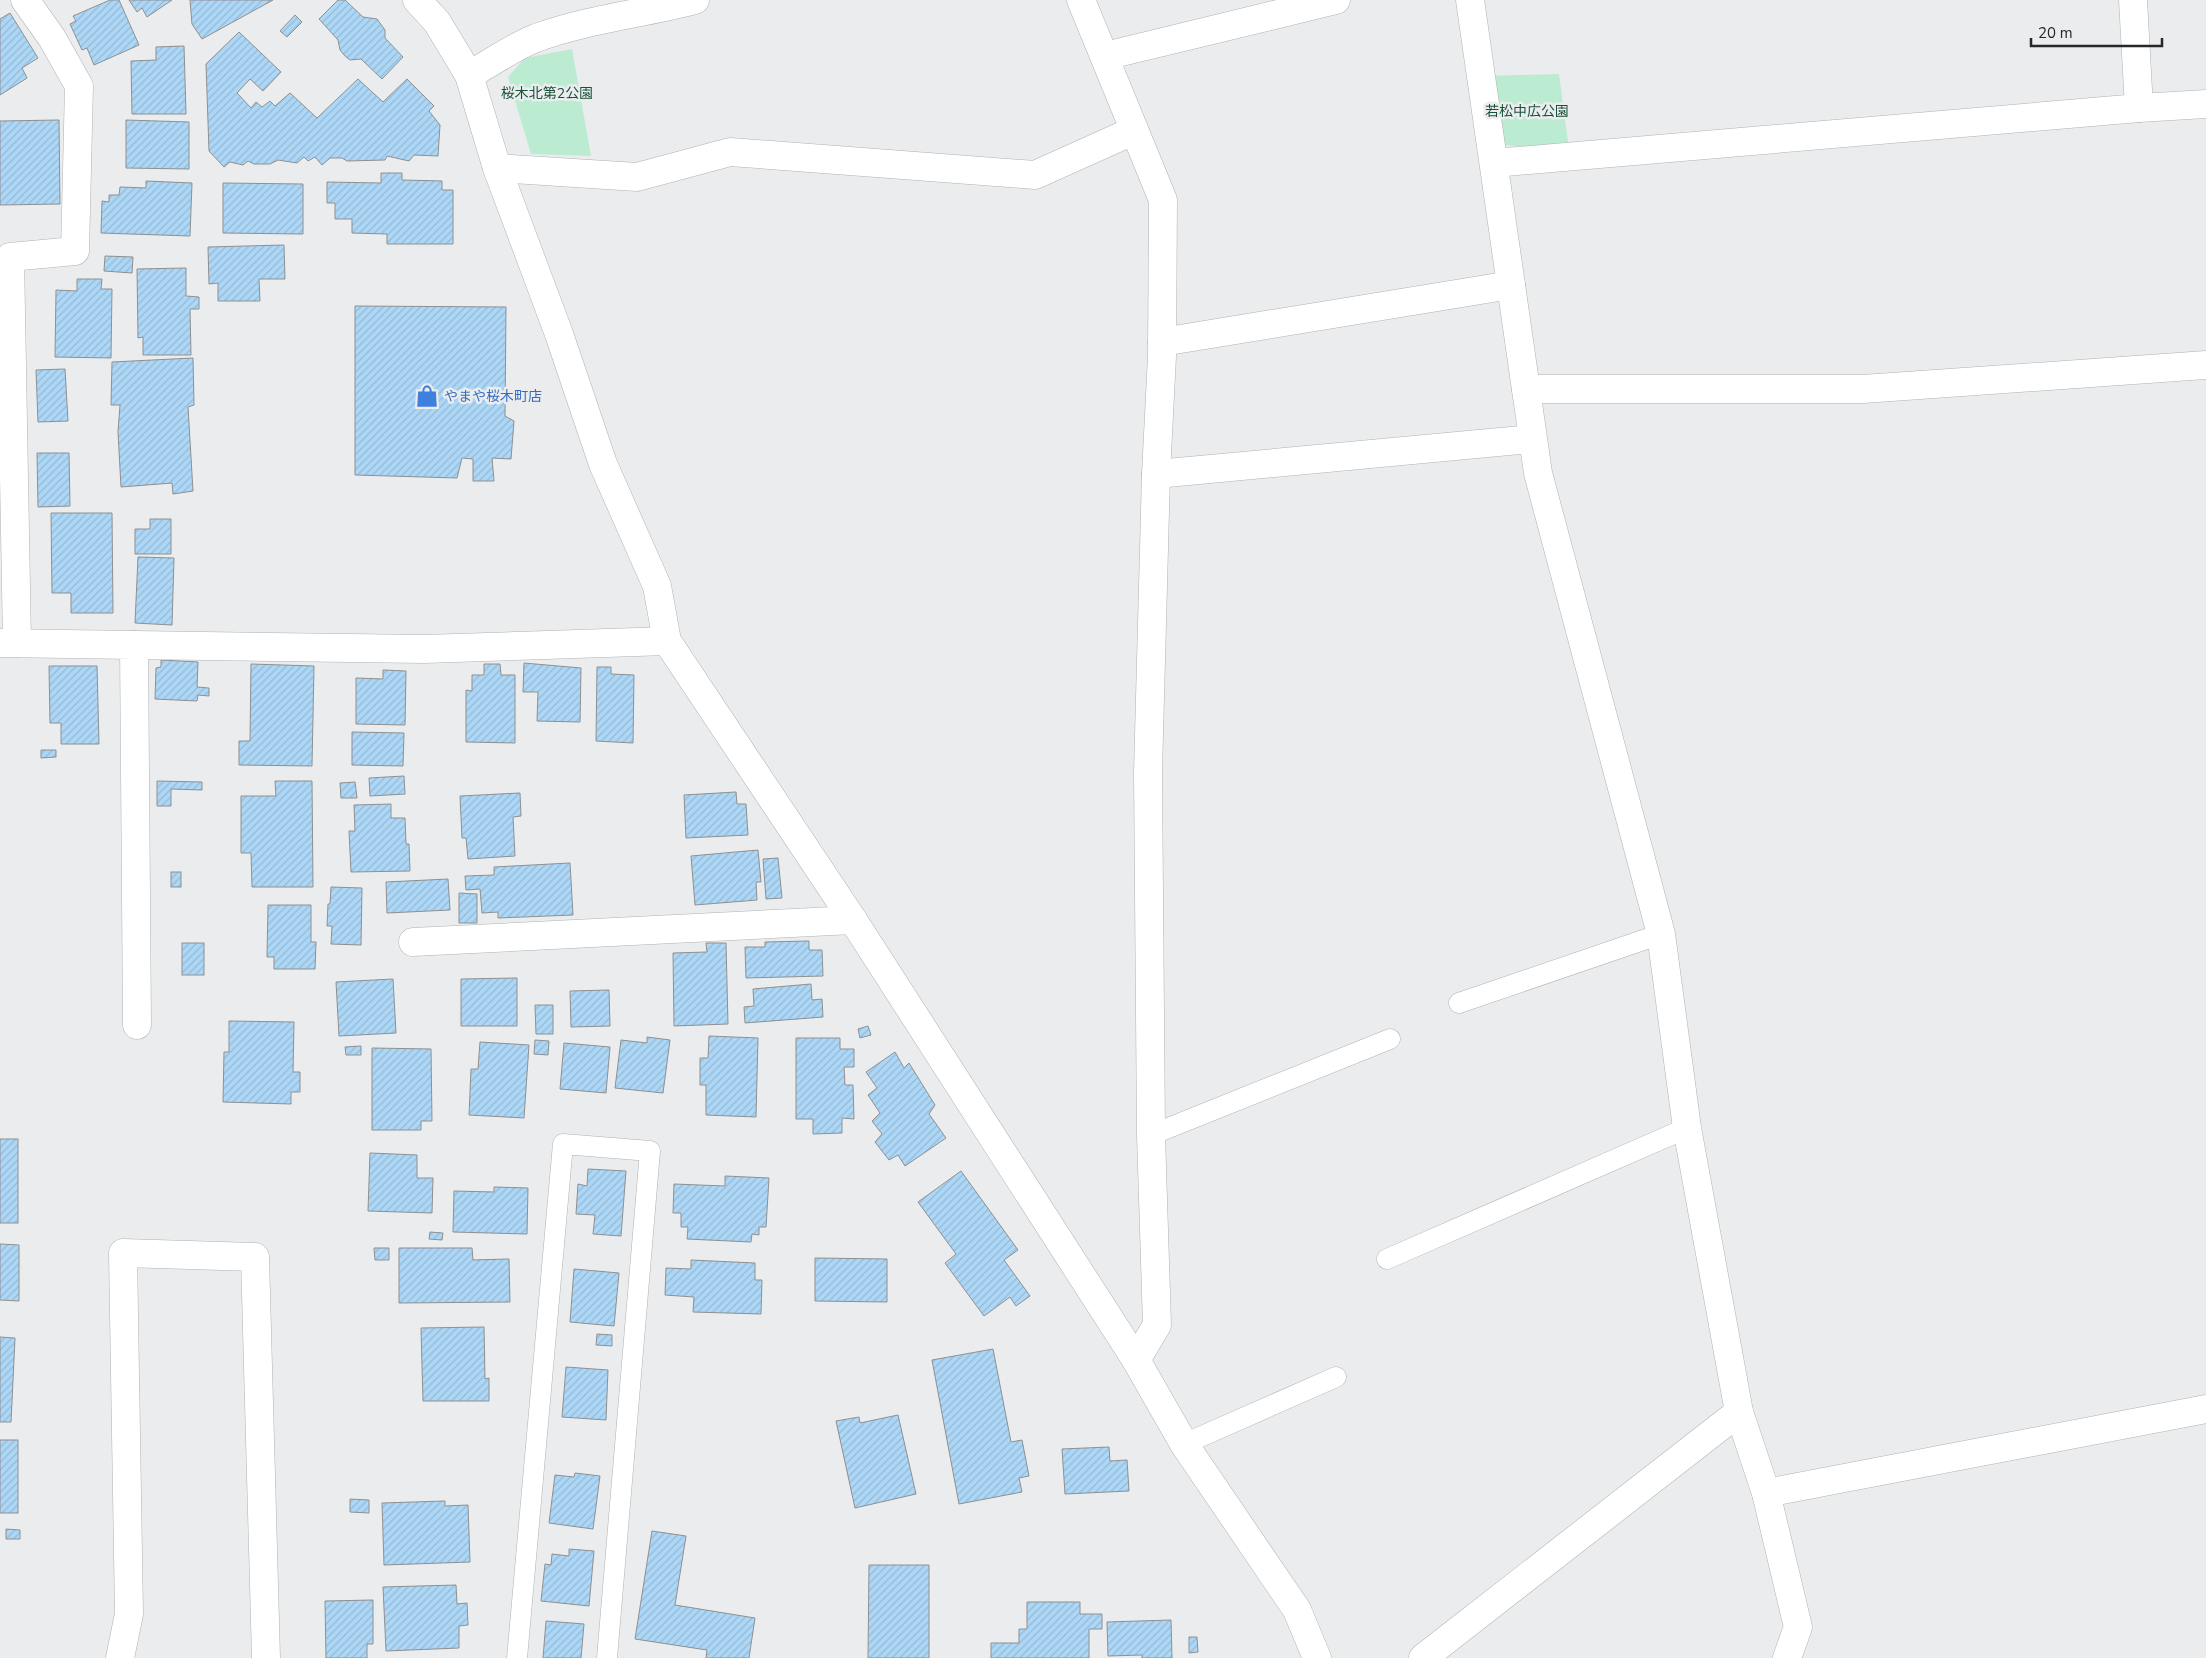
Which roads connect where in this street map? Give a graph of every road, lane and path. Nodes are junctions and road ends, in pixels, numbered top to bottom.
1 (25, 0) edge
2 (417, 0) edge
3 (695, 0) edge
4 (1081, 0) edge
5 (1336, 0) edge
6 (1470, 0) edge
7 (2133, 0) edge
8 (1106, 56) junction
9 (469, 75) junction
10 (2206, 104) edge
11 (2138, 108) junction
12 (1133, 131) junction
13 (1494, 163) junction
14 (498, 168) junction
15 (1511, 285) junction
16 (1162, 342) junction
17 (2206, 365) edge
18 (1526, 389) junction
19 (1532, 439) junction
20 (1156, 474) junction
21 (668, 641) junction
22 (8, 643) edge
23 (134, 645) junction
24 (853, 920) junction
25 (1661, 934) junction
26 (413, 942) dead end
27 (1459, 1003) dead end
28 (137, 1025) dead end
29 (1390, 1039) dead end
30 (1687, 1128) junction
31 (1151, 1135) junction
32 (1388, 1259) dead end
33 (1136, 1360) junction
34 (1336, 1377) dead end
35 (2206, 1409) edge
36 (1739, 1412) junction
37 (1184, 1444) junction
38 (1766, 1493) junction
39 (120, 1658) edge
40 (266, 1658) edge
41 (517, 1658) edge
42 (607, 1658) edge
43 (1317, 1658) edge
44 (1423, 1658) edge
45 (1787, 1658) edge

1 - 22 street
2 - 9 street
3 - 9 street
4 - 8 street
5 - 8 street
6 - 13 street
7 - 11 street
8 - 12 street
9 - 14 street
10 - 11 street
11 - 13 street
12 - 14 street
12 - 16 street
13 - 15 street
14 - 21 street
15 - 16 street
15 - 18 street
16 - 20 street
17 - 18 street
18 - 19 street
19 - 20 street
19 - 25 street
20 - 31 street
21 - 23 street
21 - 24 street
22 - 23 street
23 - 28 street
24 - 26 street
24 - 33 street
25 - 27 lane
25 - 30 street
29 - 31 lane
30 - 32 lane
30 - 36 street
31 - 33 street
33 - 37 street
34 - 37 lane
35 - 38 street
36 - 38 street
36 - 44 street
37 - 43 street
38 - 45 street
39 - 40 street
41 - 42 lane

